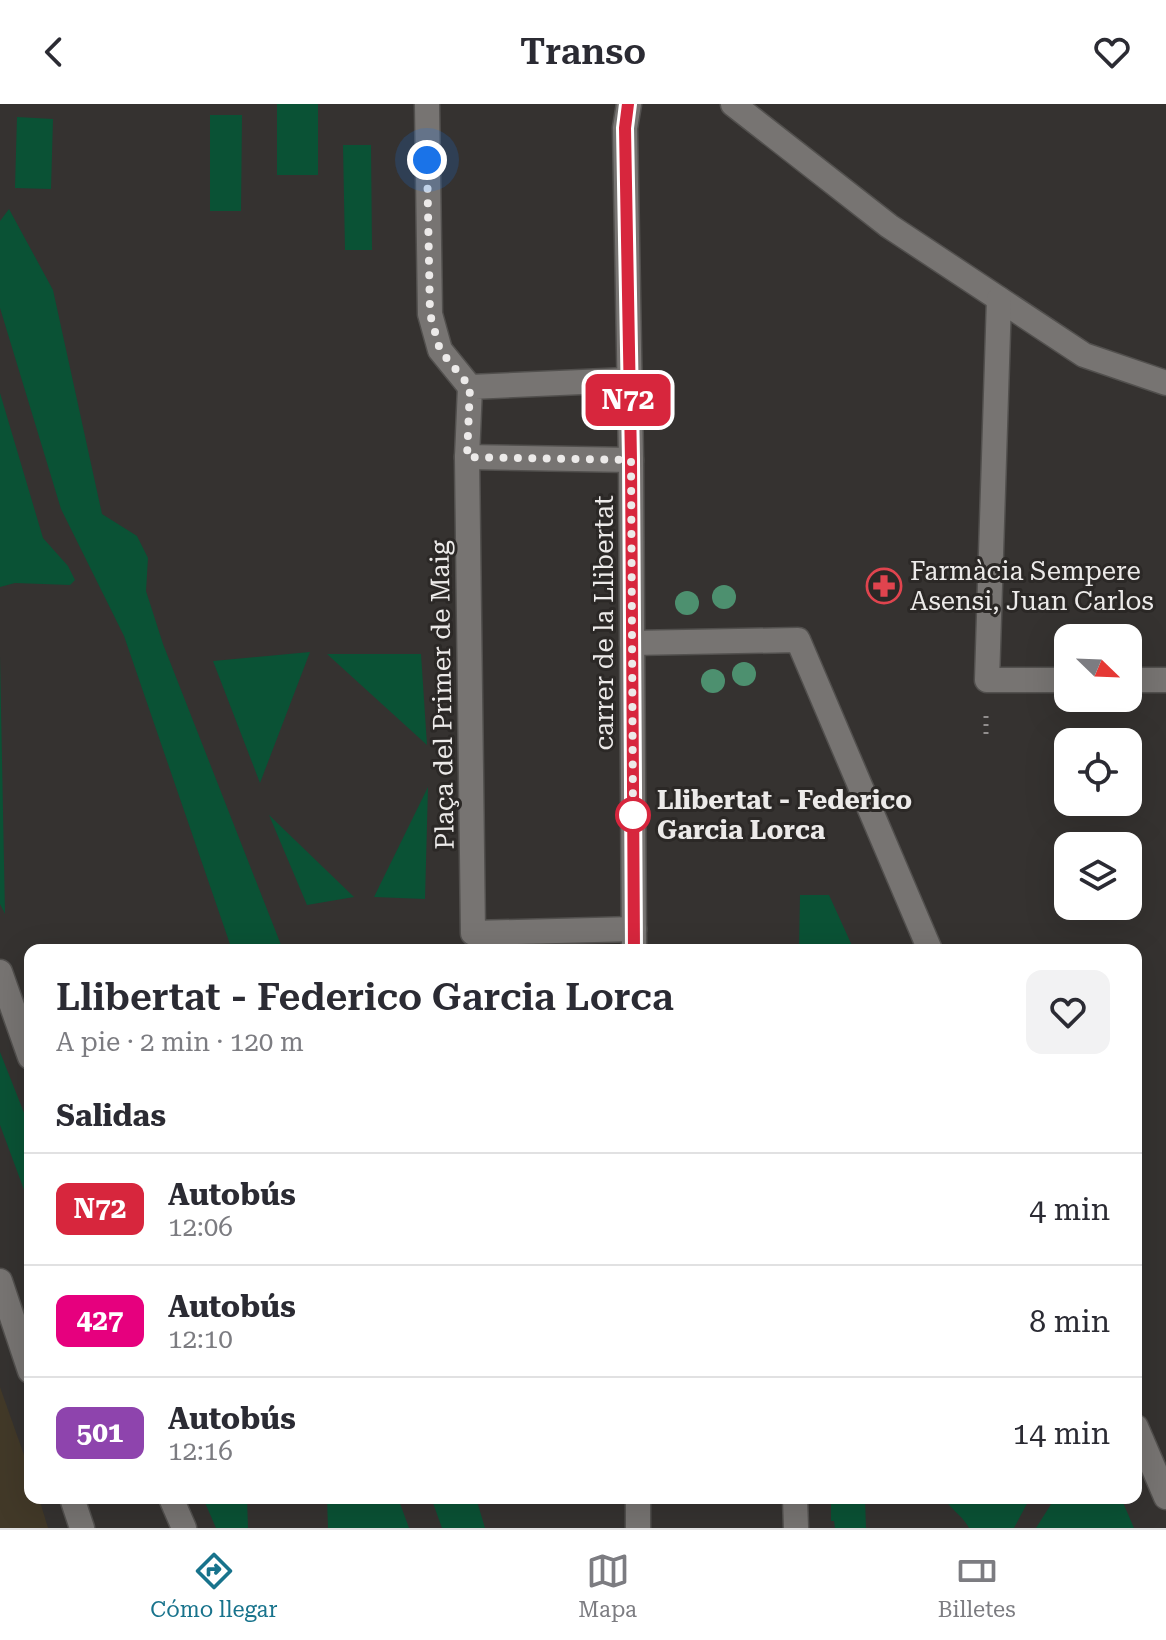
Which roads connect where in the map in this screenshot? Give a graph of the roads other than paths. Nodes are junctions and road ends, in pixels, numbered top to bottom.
1 (427, 104) edge
2 (629, 104) edge
3 (733, 104) edge
4 (999, 299) junction
5 (628, 380) junction
6 (1166, 383) edge
7 (470, 387) junction
8 (467, 457) junction
9 (631, 460) junction
10 (632, 643) junction
11 (1054, 680) edge
12 (1142, 680) edge
13 (1166, 680) edge
14 (634, 939) edge
15 (473, 942) edge
16 (927, 944) edge
17 (0, 972) edge
18 (24, 1040) edge
19 (0, 1281) edge
20 (24, 1353) edge
21 (1142, 1441) edge
22 (1166, 1497) edge
23 (74, 1504) edge
24 (174, 1504) edge
25 (638, 1504) edge
26 (795, 1504) edge
27 (82, 1528) edge
28 (184, 1528) edge
29 (638, 1528) edge
30 (796, 1528) edge

1 - 7 street
2 - 5 street, carrer de la Llibertat
3 - 4 street
4 - 6 street
4 - 11 street
5 - 7 street
5 - 9 street, carrer de la Llibertat
7 - 8 street, Plaça del Primer de Maig
8 - 9 street
8 - 15 street, Plaça del Primer de Maig
9 - 10 street, carrer de la Llibertat
10 - 14 street, carrer de la Llibertat
10 - 16 street
12 - 13 street
14 - 15 street, Plaça del Primer de Maig
17 - 18 street
19 - 20 street
21 - 22 street
23 - 27 street
24 - 28 street
25 - 29 street
26 - 30 street

